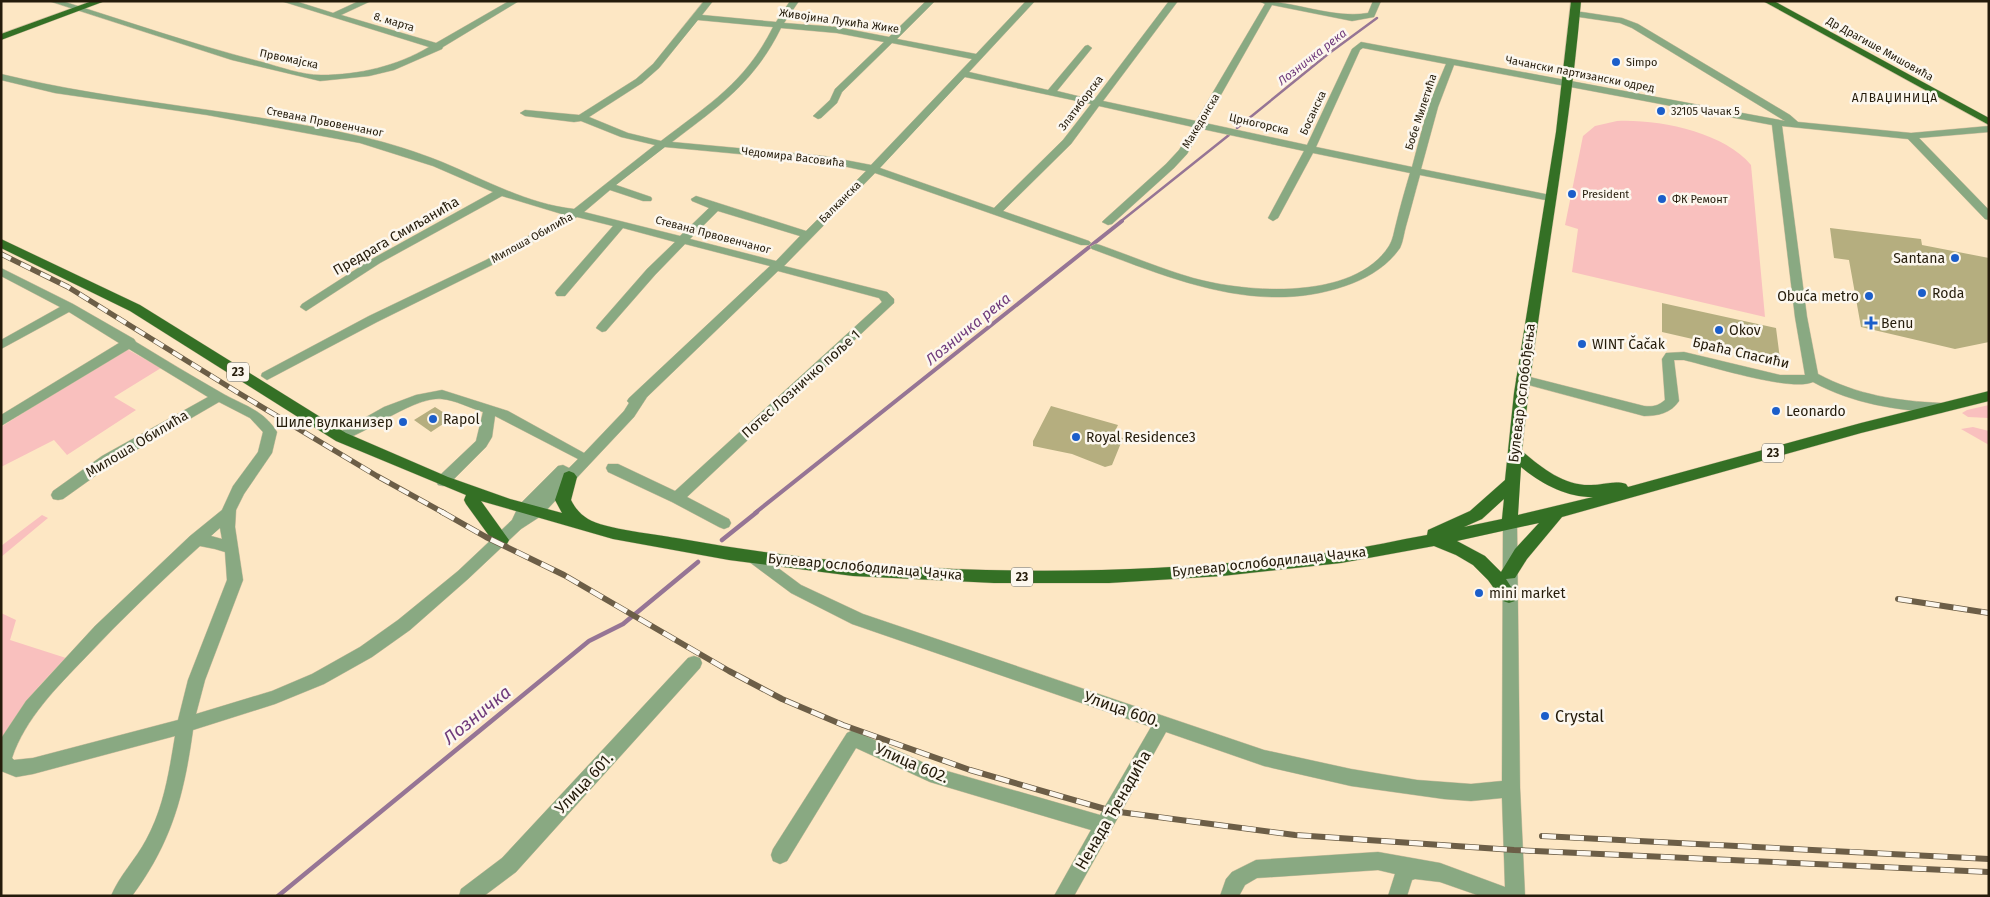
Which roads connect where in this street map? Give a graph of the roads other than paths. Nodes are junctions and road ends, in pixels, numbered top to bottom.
1 (53, 1) edge
2 (101, 1) edge
3 (285, 1) edge
4 (367, 1) edge
5 (515, 1) edge
6 (709, 1) edge
7 (795, 1) edge
8 (931, 1) edge
9 (1031, 1) edge
10 (1174, 1) edge
11 (1377, 1) edge
12 (1576, 1) edge
13 (1767, 1) edge
14 (1267, 2) edge
15 (79, 9) junction
16 (1575, 14) junction
17 (334, 15) junction
18 (695, 17) junction
19 (779, 24) junction
20 (1, 37) edge
21 (891, 40) junction
22 (1361, 45) joint
23 (440, 47) junction
24 (1088, 48) dead end
25 (978, 57) junction
26 (1451, 62) junction
27 (963, 74) junction
28 (4, 80) edge
29 (1569, 84) junction
30 (1051, 92) junction
31 (1097, 102) junction
32 (525, 113) dead end
33 (818, 116) dead end
34 (582, 118) junction
35 (1986, 119) edge
36 (1200, 124) junction
37 (1777, 124) junction
38 (1795, 125) junction
39 (1989, 129) edge
40 (1911, 136) junction
41 (662, 144) junction
42 (1310, 149) junction
43 (874, 169) junction
44 (1416, 170) junction
45 (608, 186) junction
46 (501, 192) junction
47 (1550, 198) junction
48 (647, 199) dead end
49 (696, 199) dead end
50 (716, 208) junction
51 (997, 211) junction
52 (576, 213) junction
53 (1989, 216) edge
54 (1273, 218) dead end
55 (1108, 222) dead end
56 (621, 224) junction
57 (808, 235) junction
58 (684, 239) junction
59 (1, 243) edge
60 (777, 266) junction
61 (1, 271) edge
62 (16, 278) junction
63 (1, 286) edge
64 (561, 293) dead end
65 (69, 307) junction
66 (306, 307) dead end
67 (602, 328) dead end
68 (130, 342) junction
69 (1, 345) edge
70 (268, 376) dead end
71 (1812, 376) junction
72 (1522, 379) junction
73 (641, 395) junction
74 (218, 396) junction
75 (1989, 396) edge
76 (1941, 408) junction
77 (490, 409) junction
78 (1, 421) edge
79 (341, 436) junction
80 (1514, 453) junction
81 (578, 454) junction
82 (613, 468) dead end
83 (569, 477) junction
84 (443, 481) junction
85 (1511, 483) junction
86 (1642, 490) junction
87 (474, 493) junction
88 (58, 495) dead end
89 (678, 498) junction
90 (530, 511) junction
91 (228, 513) junction
92 (1557, 513) junction
93 (724, 523) dead end
94 (1510, 524) junction
95 (586, 526) junction
96 (195, 540) junction
97 (501, 540) junction
98 (1428, 542) junction
99 (232, 549) junction
100 (753, 557) junction
101 (1509, 573) junction
102 (1509, 596) junction
103 (694, 663) dead end
104 (1162, 724) junction
105 (186, 725) junction
106 (1511, 788) junction
107 (1104, 825) junction
108 (780, 854) dead end
109 (1418, 870) junction
110 (120, 896) edge
111 (468, 896) edge
112 (1063, 896) edge
113 (1229, 896) edge
114 (1398, 896) edge
115 (1504, 896) edge
116 (1515, 896) edge

1 - 15 street, Првомајска
2 - 15 main road
3 - 17 street, 8. марта
4 - 17 street
5 - 23 street, Првомајска
6 - 18 street
7 - 19 street, Милоша Обилића
8 - 21 street
9 - 25 street, Балканска
10 - 31 street, Златиборска
11 - 14 street
12 - 16 main road, Булевар ослобођења
13 - 35 main road, Др Драгише Мишовића
14 - 36 street, Македонска
15 - 20 main road
15 - 23 street, Првомајска
16 - 29 main road, Булевар ослобођења
16 - 38 street
17 - 23 street, 8. марта
18 - 19 street, Живојина Лукића Жике
18 - 34 street
19 - 21 street, Живојина Лукића Жике
19 - 41 street, Милоша Обилића
21 - 25 street, Живојина Лукића Жике
21 - 33 street
22 - 26 street, Чачански партизански одред
22 - 42 street, Босанска
24 - 30 street
25 - 27 street, Балканска
26 - 29 street, Чачански партизански одред
26 - 44 street, Бобе Милетића
27 - 30 street, Црногорска
27 - 43 street, Балканска
28 - 46 street, Стевана Првовенчаног
29 - 37 street, Чачански партизански одред
29 - 47 main road, Булевар ослобођења
30 - 31 street, Црногорска
31 - 36 street, Црногорска
31 - 51 street, Златиборска
32 - 34 street, Чедомира Васовића
34 - 41 street, Чедомира Васовића
36 - 42 street, Црногорска
36 - 55 street, Македонска
37 - 38 street, Чачански партизански одред
37 - 71 street, Браћа Спасићи
38 - 40 street, Чачански партизански одред
39 - 40 street, Чачански партизански одред
40 - 53 street
41 - 43 street, Чедомира Васовића
41 - 45 street, Милоша Обилића
42 - 44 street, Црногорска
42 - 54 street, Босанска
43 - 51 street, Чедомира Васовића
43 - 57 street, Балканска
44 - 47 street, Црногорска
44 - 51 street, Чедомира Васовића
45 - 48 street
45 - 52 street, Милоша Обилића
46 - 52 street, Стевана Првовенчаног
46 - 66 street, Предрага Смиљанића
47 - 72 main road, Булевар ослобођења
49 - 50 street
50 - 57 street
50 - 58 street
52 - 56 street, Стевана Првовенчаног
52 - 70 street, Милоша Обилића
56 - 58 street, Стевана Првовенчаног
56 - 64 street
57 - 60 street, Балканска
58 - 60 street, Стевана Првовенчаног
58 - 67 street
59 - 79 main road, Булевар ослободилаца Чачка / 23
60 - 73 street, Балканска
60 - 89 street, Потес Лозничко поље 1
61 - 62 street
62 - 63 street
62 - 65 street
65 - 68 street
65 - 69 street
68 - 74 street
68 - 78 street
71 - 72 street, Браћа Спасићи
71 - 76 street
72 - 80 main road, Булевар ослобођења
73 - 81 street, Балканска
73 - 83 street, Балканска
74 - 88 street, Милоша Обилића
74 - 91 street
75 - 76 main road, Булевар ослободилаца Чачка / 23
76 - 86 main road, Булевар ослободилаца Чачка / 23
77 - 79 street
77 - 81 street
77 - 84 street
79 - 84 main road, Булевар ослободилаца Чачка / 23
80 - 85 main road, Булевар ослобођења
80 - 86 main road
81 - 90 street, Балканска
82 - 89 street
83 - 90 street, Балканска
83 - 95 main road
84 - 87 main road, Булевар ослободилаца Чачка / 23
85 - 94 main road, Булевар ослобођења
85 - 98 main road
86 - 92 main road, Булевар ослободилаца Чачка / 23
87 - 90 main road, Булевар ослободилаца Чачка / 23
87 - 97 main road
89 - 93 street
90 - 95 main road, Булевар ослободилаца Чачка / 23
90 - 97 street
91 - 96 street
91 - 99 street
92 - 94 main road, Булевар ослободилаца Чачка / 23
92 - 101 main road
94 - 98 main road, Булевар ослободилаца Чачка / 23
94 - 101 street, Булевар ослобођења
95 - 100 main road, Булевар ослободилаца Чачка / 23
96 - 99 street
96 - 105 street
97 - 105 street
98 - 100 main road, Булевар ослободилаца Чачка / 23
98 - 102 main road
99 - 105 street
100 - 104 street, Улица 600.
101 - 102 street, Булевар ослобођења
102 - 106 street, Булевар ослобођења
103 - 111 street, Улица 601.
104 - 106 street, Улица 600.
104 - 107 street, Ненада Ђенадића
105 - 110 street
106 - 116 street, Булевар ослобођења
107 - 108 street, Улица 602.
107 - 112 street, Ненада Ђенадића
109 - 113 street
109 - 114 street
109 - 115 street

